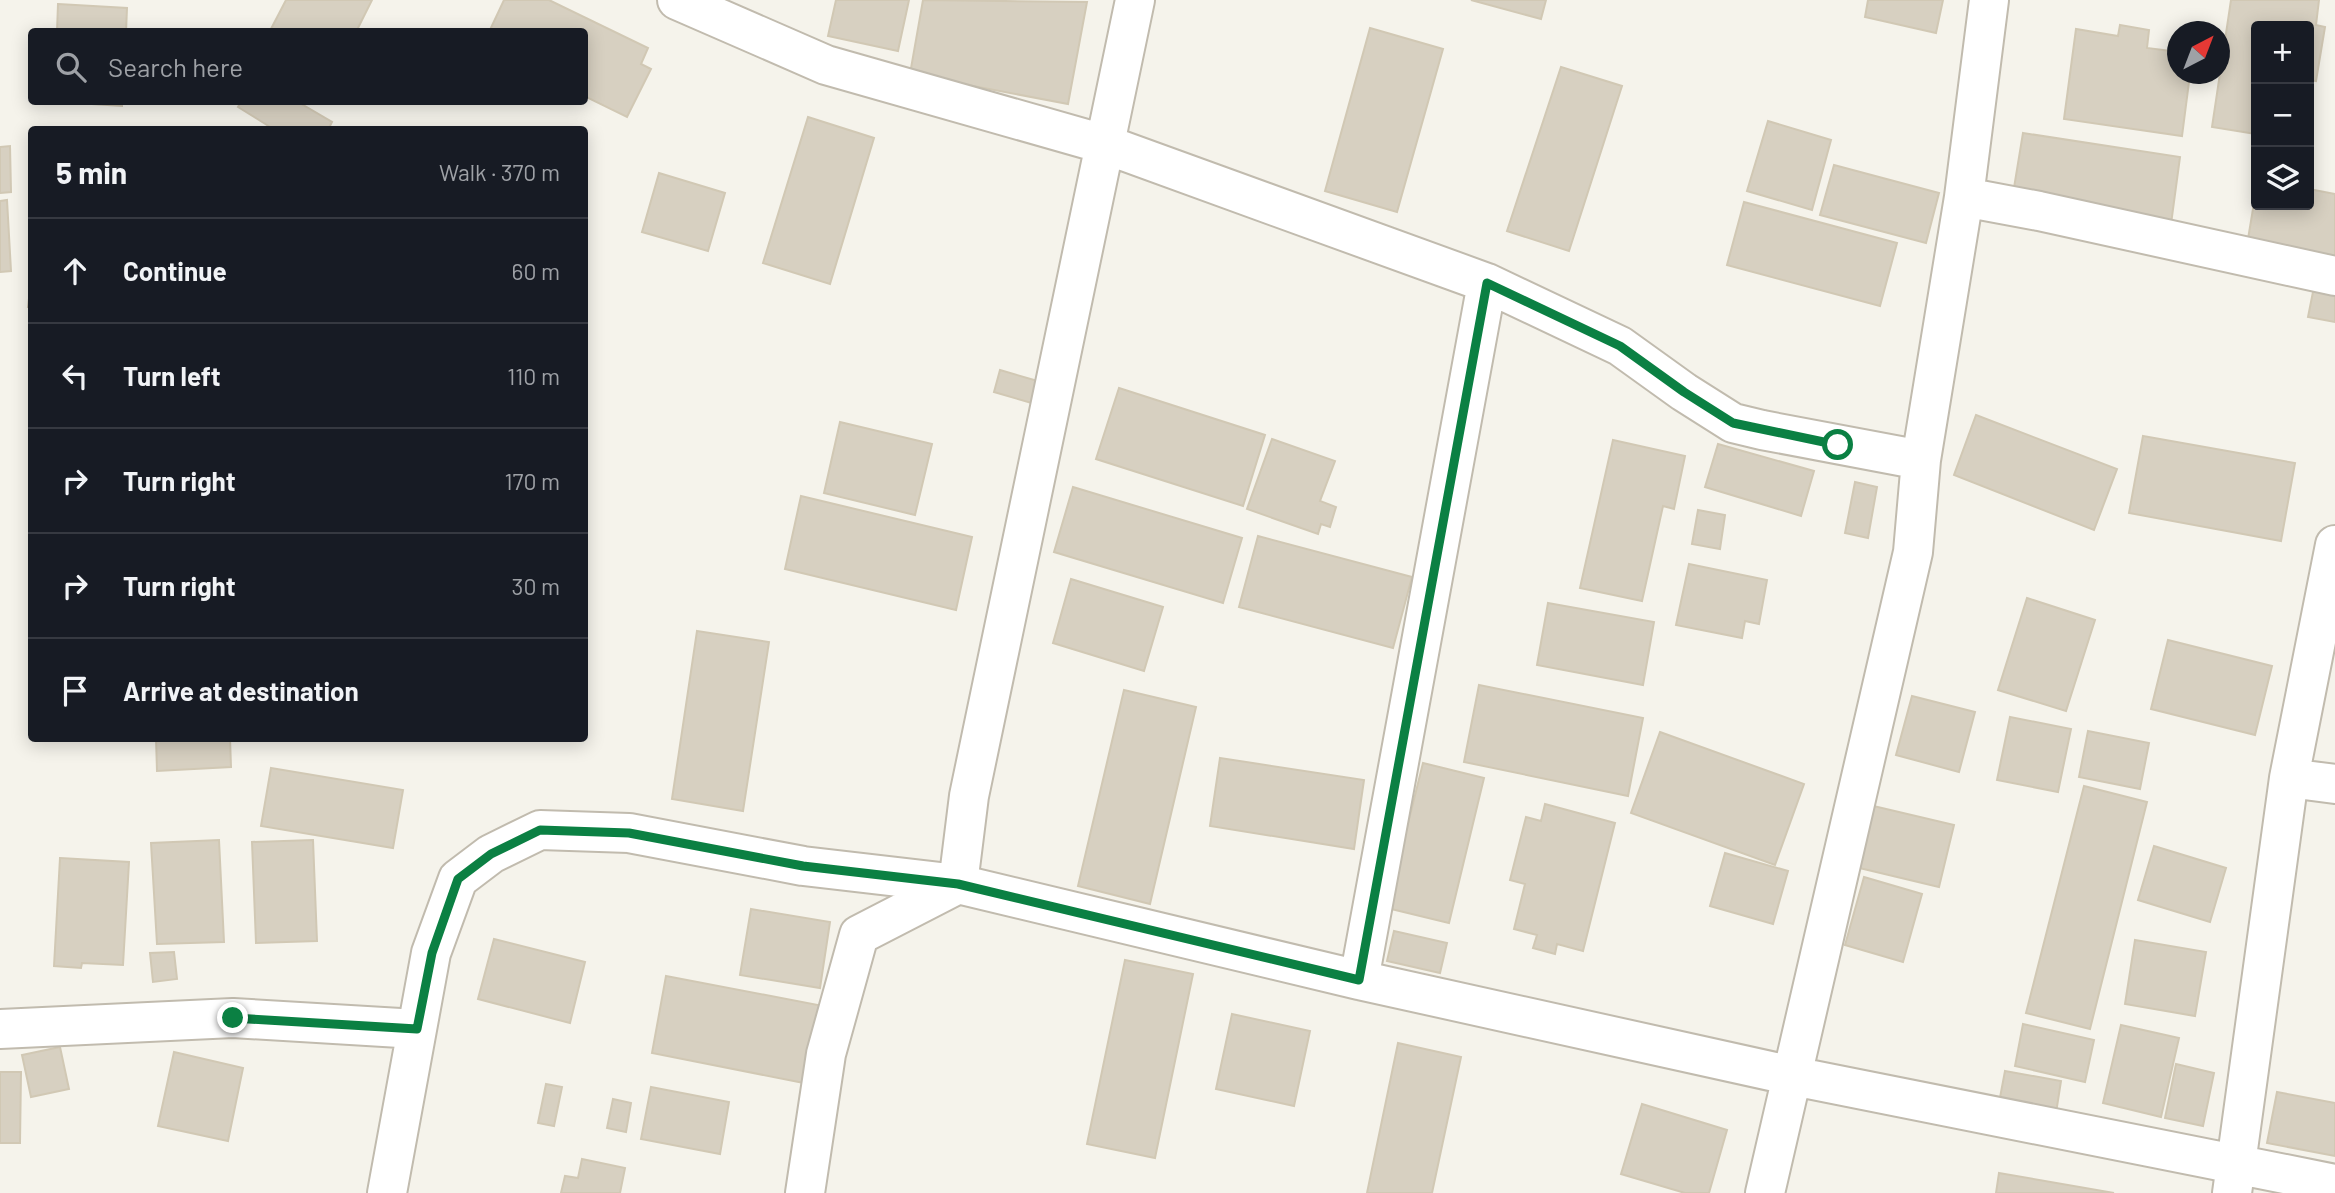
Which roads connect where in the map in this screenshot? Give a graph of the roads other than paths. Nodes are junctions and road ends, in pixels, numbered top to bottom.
1 (677, 0) edge
2 (1135, 0) edge
3 (1989, 0) edge
4 (1107, 145) junction
5 (1964, 197) junction
6 (2335, 276) edge
7 (1487, 283) junction
8 (1921, 460) junction
9 (2335, 545) edge
10 (2289, 778) junction
11 (2335, 784) edge
12 (958, 884) junction
13 (1359, 980) junction
14 (0, 1029) edge
15 (417, 1029) junction
16 (1793, 1076) junction
17 (2234, 1180) edge
18 (2335, 1184) edge
19 (387, 1193) edge
20 (805, 1193) edge
21 (1765, 1193) edge

1 - 4 street
2 - 4 street
3 - 5 street
4 - 7 street
4 - 12 street
5 - 6 street
5 - 8 street
7 - 8 street
7 - 13 street
8 - 16 street
9 - 10 street
10 - 11 street
10 - 17 street
12 - 13 street
12 - 15 street
12 - 20 street
13 - 16 street
14 - 15 street
15 - 19 street
16 - 17 street
16 - 21 street
17 - 18 street

